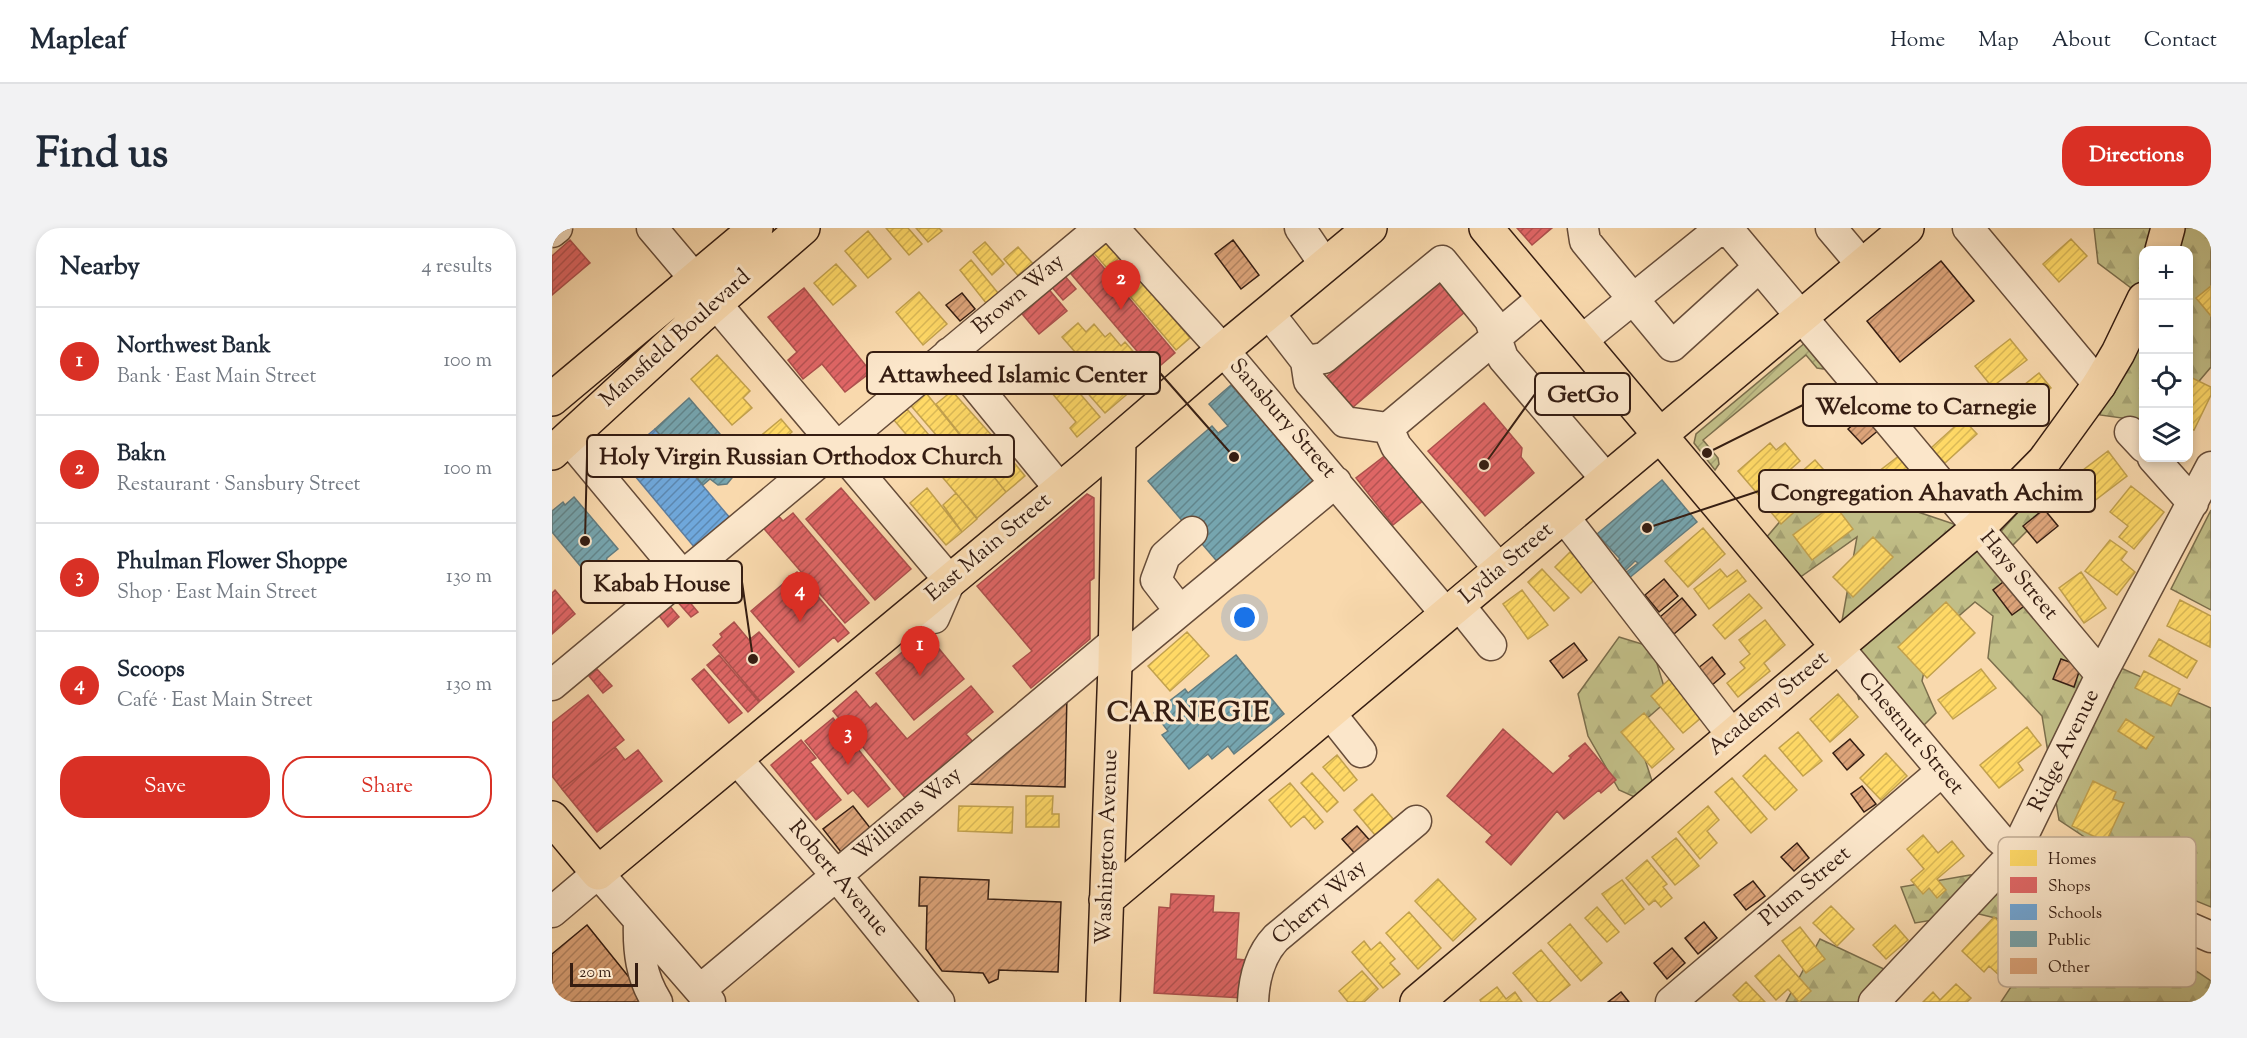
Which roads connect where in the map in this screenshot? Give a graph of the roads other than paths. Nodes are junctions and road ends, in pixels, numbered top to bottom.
1 (556, 228) edge
2 (652, 228) edge
3 (756, 228) edge
4 (803, 228) edge
5 (1100, 228) edge
6 (1113, 228) edge
7 (1300, 228) edge
8 (1370, 228) edge
9 (1486, 228) edge
10 (1583, 228) edge
11 (1831, 228) edge
12 (1907, 228) edge
13 (1968, 228) edge
14 (2168, 228) edge
15 (552, 232) edge
16 (1736, 232) edge
17 (2163, 246) edge
18 (1325, 265) junction
19 (1863, 266) junction
20 (1759, 267) junction
21 (704, 292) junction
22 (1544, 297) junction
23 (1634, 299) junction
24 (2144, 300) edge
25 (1268, 312) junction
26 (1800, 318) junction
27 (1496, 338) junction
28 (1581, 341) junction
29 (1223, 350) junction
30 (949, 353) junction
31 (1306, 361) junction
32 (2100, 385) junction
33 (552, 399) edge
34 (1388, 428) junction
35 (1660, 436) junction
36 (1119, 440) junction
37 (560, 445) edge
38 (836, 447) junction
39 (2157, 462) edge
40 (2211, 467) edge
41 (1607, 480) junction
42 (1336, 482) junction
43 (1060, 489) junction
44 (2193, 503) junction
45 (1564, 517) junction
46 (1978, 528) junction
47 (1192, 532) dead end
48 (1500, 570) junction
49 (682, 575) junction
50 (950, 581) junction
51 (1453, 610) junction
52 (1180, 611) junction
53 (934, 618) dead end
54 (1491, 645) dead end
55 (1837, 646) junction
56 (1116, 653) junction
57 (2102, 675) junction
58 (552, 685) edge
59 (1330, 712) junction
60 (1732, 735) junction
61 (1361, 752) dead end
62 (736, 758) junction
63 (1942, 771) junction
64 (552, 818) edge
65 (1416, 821) dead end
66 (1998, 837) edge
67 (2022, 837) edge
68 (1998, 870) edge
69 (598, 873) junction
70 (836, 875) junction
71 (1106, 900) junction
72 (552, 912) edge
73 (639, 922) junction
74 (2196, 930) edge
75 (2211, 937) edge
76 (705, 996) edge
77 (656, 1002) edge
78 (939, 1002) edge
79 (1103, 1002) edge
80 (1253, 1002) edge
81 (1417, 1002) edge
82 (1671, 1002) edge
83 (1874, 1002) edge

1 - 15 street
2 - 21 street
3 - 21 main road, Mansfield Boulevard
4 - 21 main road, Mansfield Boulevard
5 - 30 street, Brown Way
6 - 29 street, Sansbury Street
7 - 18 street
8 - 18 main road, East Main Street
9 - 22 main road, Chestnut Street
10 - 23 street
11 - 19 street
12 - 19 main road, Lydia Street
13 - 32 street
14 - 17 main road
16 - 20 street, Hays Street
16 - 23 street
18 - 25 main road, East Main Street
19 - 26 main road, Lydia Street
20 - 23 street
20 - 26 street, Hays Street
21 - 33 main road, Mansfield Boulevard
21 - 37 main road, Mansfield Boulevard
21 - 38 street
22 - 27 street
22 - 28 main road, Chestnut Street
23 - 28 street
24 - 32 main road, Academy Street
25 - 29 main road, East Main Street
25 - 31 street
26 - 35 main road, Lydia Street
26 - 46 street, Hays Street
27 - 31 street
27 - 34 street
27 - 41 street
28 - 35 main road, Chestnut Street
29 - 36 main road, East Main Street
29 - 42 street, Sansbury Street
30 - 38 street, Brown Way
30 - 43 street
31 - 34 street
32 - 46 main road, Academy Street
34 - 48 street
35 - 41 main road, Lydia Street
35 - 55 main road, Chestnut Street
36 - 43 main road, East Main Street
36 - 56 main road, Washington Avenue
37 - 49 street
38 - 49 street, Brown Way
38 - 50 street
39 - 44 street
40 - 44 street, Ridge Avenue
41 - 45 main road, Lydia Street
42 - 51 street, Sansbury Street
42 - 52 street, Williams Way
43 - 50 main road, East Main Street
44 - 57 street, Ridge Avenue
45 - 48 main road, Lydia Street
45 - 60 street
46 - 55 main road, Academy Street
46 - 57 street, Hays Street
47 - 52 street
48 - 51 main road, Lydia Street
49 - 58 street, Brown Way
50 - 53 street
50 - 62 main road, East Main Street
51 - 54 street, Sansbury Street
51 - 59 main road, Lydia Street
52 - 56 street, Williams Way
55 - 60 main road, Academy Street
55 - 63 street, Chestnut Street
56 - 70 street, Williams Way
56 - 71 main road, Washington Avenue
57 - 67 street, Ridge Avenue
59 - 61 street
59 - 71 main road, Lydia Street
60 - 81 main road, Academy Street
62 - 69 main road, East Main Street
62 - 70 street, Robert Avenue
63 - 66 street, Chestnut Street
63 - 82 street, Plum Street
64 - 69 main road
65 - 80 street, Cherry Way
68 - 83 street, Ridge Avenue
69 - 72 street, East Main Street
69 - 73 street
70 - 76 street, Williams Way
70 - 78 street, Robert Avenue
71 - 79 main road, Washington Avenue
73 - 76 street
73 - 77 street
74 - 75 street, Chestnut Street

